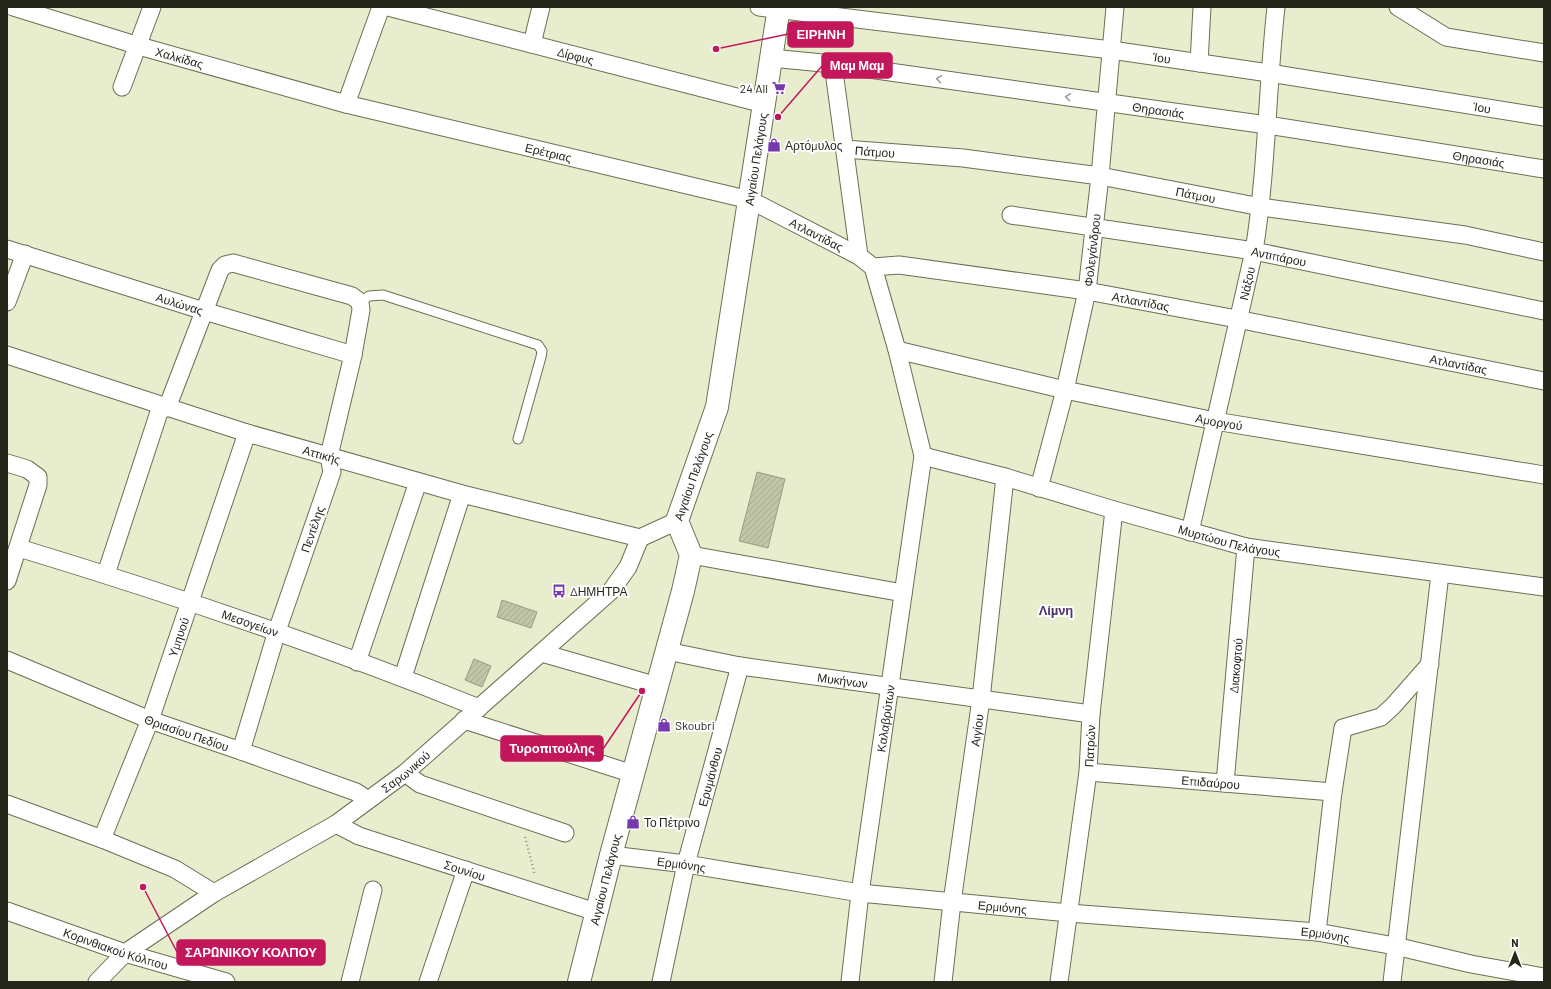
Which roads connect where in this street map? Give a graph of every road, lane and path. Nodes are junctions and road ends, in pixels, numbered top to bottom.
1 (13, 7) edge
2 (152, 7) edge
3 (381, 7) edge
4 (388, 7) edge
5 (541, 7) edge
6 (1115, 7) edge
7 (1202, 7) edge
8 (1276, 7) edge
9 (1398, 7) edge
10 (772, 8) edge
11 (532, 44) junction
12 (139, 46) junction
13 (1111, 50) junction
14 (1544, 53) edge
15 (771, 58) junction
16 (1199, 63) junction
17 (833, 64) junction
18 (1269, 73) junction
19 (122, 88) dead end
20 (1107, 103) junction
21 (346, 104) junction
22 (764, 104) junction
23 (1544, 117) edge
24 (1267, 125) junction
25 (845, 149) junction
26 (1544, 169) edge
27 (1100, 176) junction
28 (750, 200) junction
29 (1261, 207) junction
30 (1011, 215) dead end
31 (1094, 226) junction
32 (7, 249) edge
33 (1254, 251) junction
34 (1544, 252) edge
35 (25, 254) junction
36 (859, 256) junction
37 (872, 267) junction
38 (1087, 291) junction
39 (7, 302) edge
40 (360, 302) junction
41 (204, 311) junction
42 (1544, 311) edge
43 (1237, 319) junction
44 (897, 350) junction
45 (7, 355) edge
46 (353, 355) junction
47 (1544, 381) edge
48 (1065, 390) junction
49 (164, 407) junction
50 (1216, 421) junction
51 (247, 433) junction
52 (518, 439) dead end
53 (330, 456) junction
54 (923, 456) junction
55 (7, 463) edge
56 (1544, 475) edge
57 (1005, 477) junction
58 (418, 482) junction
59 (1039, 488) junction
60 (462, 494) junction
61 (1114, 510) junction
62 (677, 521) junction
63 (1190, 532) junction
64 (640, 538) junction
65 (1246, 547) junction
66 (19, 548) junction
67 (691, 555) junction
68 (106, 574) junction
69 (1440, 574) junction
70 (7, 581) edge
71 (1544, 587) edge
72 (903, 592) junction
73 (190, 602) junction
74 (277, 631) junction
75 (667, 651) junction
76 (542, 653) junction
77 (7, 660) edge
78 (357, 662) junction
79 (1430, 664) junction
80 (740, 666) junction
81 (403, 677) junction
82 (657, 686) junction
83 (890, 687) junction
84 (981, 700) junction
85 (479, 708) junction
86 (1091, 714) junction
87 (150, 720) junction
88 (464, 720) junction
89 (241, 750) junction
90 (1088, 772) junction
91 (405, 773) junction
92 (633, 774) junction
93 (1224, 784) junction
94 (1333, 792) junction
95 (368, 800) junction
96 (7, 804) edge
97 (520, 818) junction
98 (336, 824) junction
99 (565, 833) dead end
100 (102, 839) junction
101 (611, 855) junction
102 (686, 864) junction
103 (466, 870) junction
104 (373, 890) dead end
105 (214, 893) junction
106 (860, 893) junction
107 (540, 895) junction
108 (952, 902) junction
109 (7, 911) edge
110 (596, 912) junction
111 (1069, 913) junction
112 (1316, 932) junction
113 (1395, 946) junction
114 (125, 953) junction
115 (1544, 977) edge
116 (97, 982) edge
117 (226, 982) edge
118 (350, 982) edge
119 (428, 982) edge
120 (579, 982) edge
121 (661, 982) edge
122 (850, 982) edge
123 (943, 982) edge
124 (1059, 982) edge
125 (1392, 982) edge

1 - 12 street, Χαλκίδας
2 - 12 street
3 - 21 street
4 - 11 street, Δίρφυς
5 - 11 street
6 - 13 street, Φολεγάνδρου
7 - 16 street
8 - 18 street, Νάξου
9 - 14 street
10 - 13 street, Ίου
10 - 15 main road, Αιγαίου Πελάγους
11 - 22 street, Δίρφυς
12 - 19 street
12 - 21 street, Χαλκίδας
13 - 16 street, Ίου
13 - 20 street, Φολεγάνδρου
15 - 17 street, Θηρασιάς
15 - 22 main road, Αιγαίου Πελάγους
16 - 18 street, Ίου
20 -> 17 street, Θηρασιάς
17 - 25 street
18 - 23 street, Ίου
18 - 24 street, Νάξου
20 - 24 street, Θηρασιάς
20 - 27 street, Φολεγάνδρου
21 - 28 street, Ερέτριας
22 - 28 main road, Αιγαίου Πελάγους
24 - 26 street, Θηρασιάς
24 - 29 street, Νάξου
25 - 27 street, Πάτμου
25 - 36 street
27 - 29 street, Πάτμου
27 - 31 street, Φολεγάνδρου
28 - 36 street, Ατλαντίδας
28 - 62 main road, Αιγαίου Πελάγους
29 - 33 street, Νάξου
29 - 34 street, Πάτμου
30 - 31 street, Αντιπάρου
31 - 33 street, Αντιπάρου
31 - 38 street, Φολεγάνδρου
32 - 35 street, Αυλώνας
33 - 42 street, Αντιπάρου
33 - 43 street, Νάξου
35 - 39 street
35 - 41 street, Αυλώνας
36 - 37 street, Ατλαντίδας
37 - 38 street, Ατλαντίδας
37 - 44 street
38 - 43 street, Ατλαντίδας
38 - 48 street, Φολεγάνδρου
40 - 41 street
40 - 46 street, Πεντέλης
40 - 52 lane
41 - 46 street, Αυλώνας
41 - 49 street
43 - 47 street, Ατλαντίδας
43 - 50 street, Νάξου
44 - 48 street, Αμοργού
44 - 54 street
45 - 49 street, Αττικής
46 - 53 street, Πεντέλης
48 - 50 street, Αμοργού
48 - 59 street, Φολεγάνδρου
49 - 51 street, Αττικής
49 - 68 street
50 - 56 street, Αμοργού
50 - 63 street, Νάξου
51 - 53 street, Αττικής
51 - 73 street, Υμηυού
53 - 58 street, Αττικής
53 - 74 street, Πεντέλης
54 - 57 street, Μυρτώου Πελάγους
54 - 72 street, Καλαβρύτων
55 - 66 street
57 - 59 street, Μυρτώου Πελάγους
57 - 84 street, Αιγίου
58 - 60 street, Αττικής
58 - 78 street
59 - 61 street, Μυρτώου Πελάγους
60 - 64 street, Αττικής
60 - 81 street
61 - 63 street, Μυρτώου Πελάγους
61 - 86 street, Πατρών
62 - 64 street
62 - 67 main road, Αιγαίου Πελάγους
63 - 65 street, Μυρτώου Πελάγους
64 - 76 street, Σαρωνικού
65 - 69 street, Μυρτώου Πελάγους
65 - 93 street, Διακοφτού
66 - 68 street, Μεσογείων
66 - 70 street
67 - 72 street
67 - 75 main road, Αιγαίου Πελάγους
68 - 73 street, Μεσογείων
69 - 71 street, Μυρτώου Πελάγους
69 - 79 street
72 - 83 street, Καλαβρύτων
73 - 74 street, Μεσογείων
73 - 87 street, Υμηυού
74 - 78 street, Μεσογείων
74 - 89 street, Πεντέλης
75 - 80 street, Μυκήνων
75 - 82 main road, Αιγαίου Πελάγους
76 - 82 street
76 - 85 street, Σαρωνικού
77 - 87 street, Θριασίου Πεδίου
78 - 81 street, Μεσογείων
79 - 94 street
79 - 113 street
80 - 83 street, Μυκήνων
80 - 102 street, Ερυμάνθου
81 - 85 street, Μεσογείων
82 - 92 main road, Αιγαίου Πελάγους
83 - 84 street, Μυκήνων
83 - 106 street, Καλαβρύτων
84 - 86 street, Μυκήνων
84 - 108 street, Αιγίου
85 - 88 street, Σαρωνικού
86 - 90 street, Πατρών
87 - 89 street, Θριασίου Πεδίου
87 - 100 street, Υμηυού
88 - 91 street, Σαρωνικού
88 - 92 street
89 - 95 street, Θριασίου Πεδίου
90 - 93 street, Επιδαύρου
90 - 111 street, Πατρών
91 - 95 street, Σαρωνικού
91 - 97 street
92 - 101 main road, Αιγαίου Πελάγους
93 - 94 street, Επιδαύρου
94 - 112 street
95 - 98 street, Σαρωνικού
96 - 100 street
97 - 99 street
97 - 107 path
98 - 103 street, Σουνίου
98 - 105 street, Σαρωνικού
100 - 105 street
101 - 102 street, Ερμιόνης
101 - 110 main road, Αιγαίου Πελάγους
102 - 106 street, Ερμιόνης
102 - 121 street, Ερυμάνθου
103 - 107 street, Σουνίου
103 - 119 street
104 - 118 street
105 - 114 street, Σαρωνικού
106 - 108 street, Ερμιόνης
106 - 122 street, Καλαβρύτων
107 - 110 street, Σουνίου
108 - 111 street, Ερμιόνης
108 - 123 street, Αιγίου
109 - 114 street, Κορινθιακού Κόλπου
110 - 120 main road, Αιγαίου Πελάγους
111 - 112 street, Ερμιόνης
111 - 124 street, Πατρών
112 - 113 street, Ερμιόνης
113 - 115 street, Ερμιόνης
113 - 125 street
114 - 116 street, Σαρωνικού
114 - 117 street, Κορινθιακού Κόλπου

